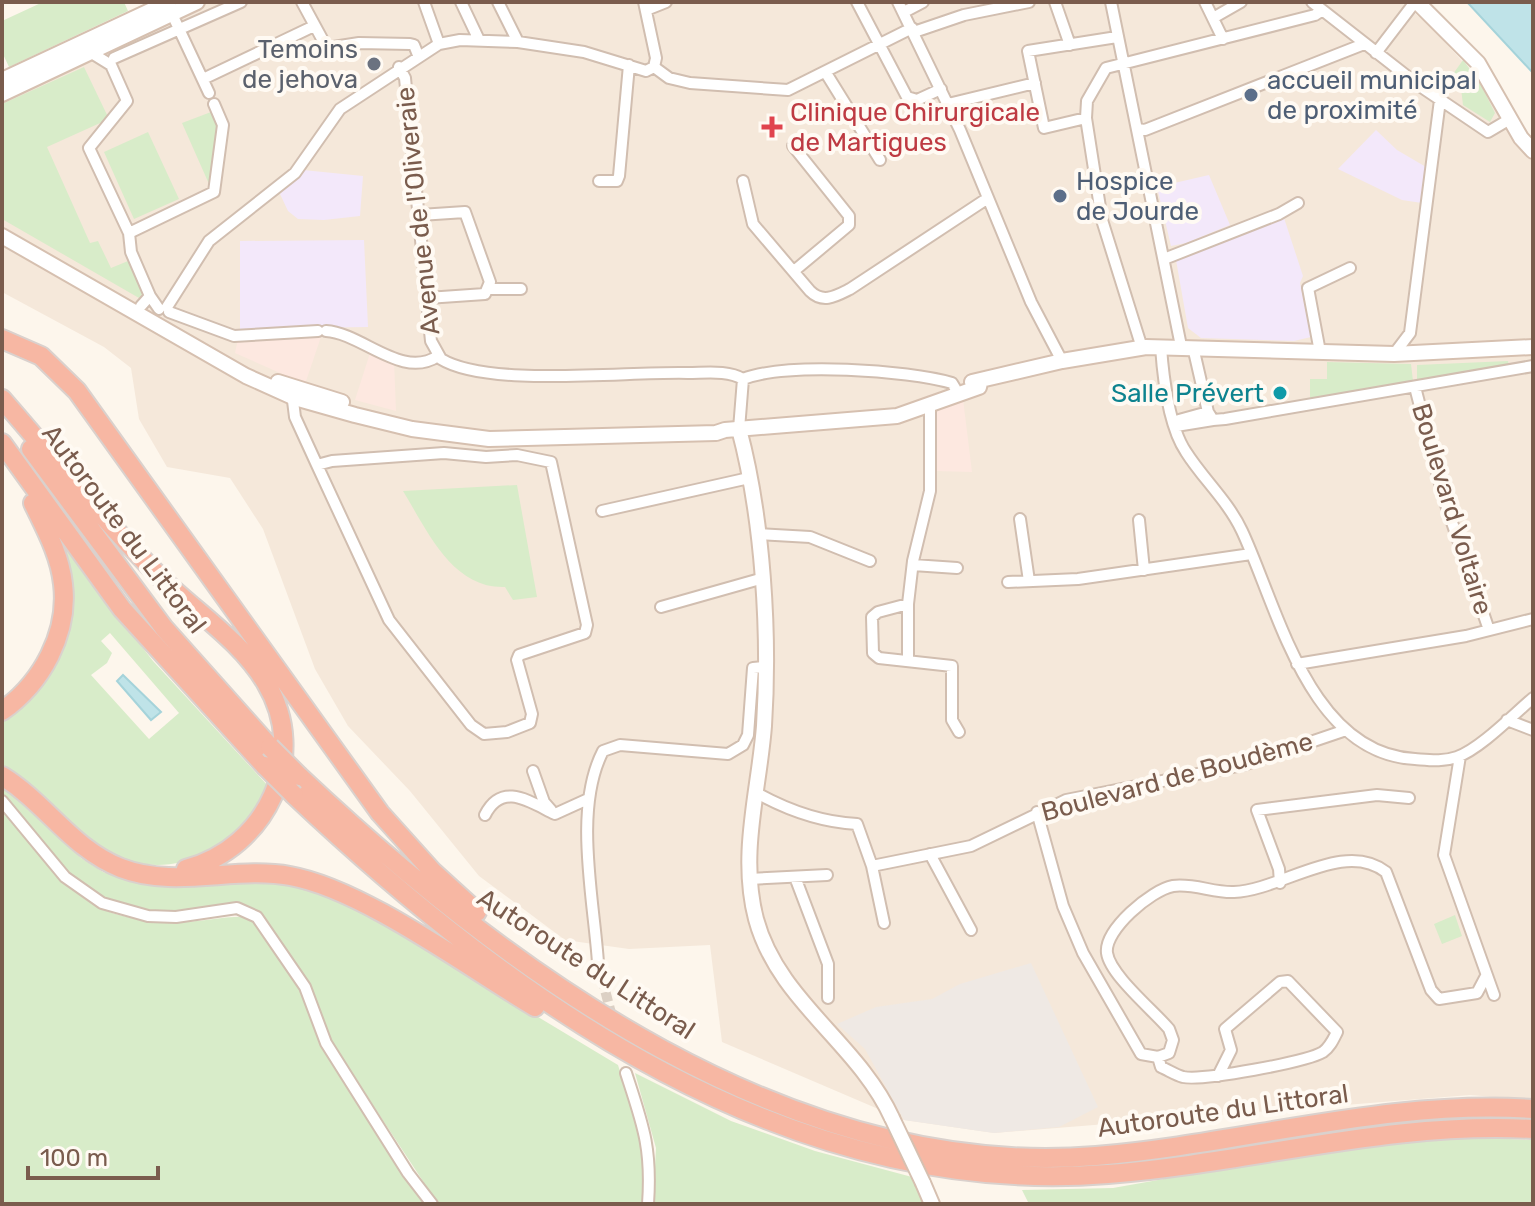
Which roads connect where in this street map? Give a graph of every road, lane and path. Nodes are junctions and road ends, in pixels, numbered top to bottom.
1 (197, 2) edge
2 (241, 2) edge
3 (302, 2) edge
4 (424, 2) edge
5 (461, 2) edge
6 (498, 2) edge
7 (666, 2) edge
8 (857, 2) edge
9 (923, 2) edge
10 (1029, 2) edge
11 (1055, 2) edge
12 (1111, 2) edge
13 (1205, 2) edge
14 (1241, 2) edge
15 (1312, 2) edge
16 (1416, 2) edge
17 (645, 6) edge
18 (901, 7) edge
19 (171, 8) edge
20 (1321, 11) junction
21 (1213, 18) junction
22 (314, 26) junction
23 (179, 29) junction
24 (913, 30) junction
25 (1117, 37) junction
26 (1223, 39) junction
27 (479, 40) junction
28 (113, 41) junction
29 (518, 42) junction
30 (439, 44) junction
31 (880, 44) junction
32 (1364, 44) junction
33 (1070, 45) junction
34 (90, 52) junction
35 (1376, 53) junction
36 (418, 55) junction
37 (112, 62) junction
38 (1123, 64) junction
39 (629, 65) junction
40 (399, 67) junction
41 (654, 67) junction
42 (826, 73) junction
43 (203, 79) junction
44 (2, 80) edge
45 (1035, 83) junction
46 (941, 89) junction
47 (2, 94) edge
48 (1440, 100) junction
49 (948, 104) junction
50 (1086, 118) junction
51 (1510, 119) junction
52 (1137, 129) junction
53 (793, 146) dead end
54 (1533, 151) edge
55 (880, 160) dead end
56 (599, 181) dead end
57 (743, 181) dead end
58 (988, 198) junction
59 (1298, 203) dead end
60 (420, 215) junction
61 (2, 224) edge
62 (129, 233) junction
63 (2, 236) edge
64 (1164, 259) junction
65 (1350, 268) dead end
66 (794, 271) junction
67 (490, 289) junction
68 (521, 289) dead end
69 (427, 298) junction
70 (146, 301) junction
71 (162, 315) junction
72 (1410, 333) junction
73 (2, 339) edge
74 (1530, 345) edge
75 (1161, 347) junction
76 (1187, 347) junction
77 (1142, 348) junction
78 (1320, 352) junction
79 (1424, 353) junction
80 (1394, 354) junction
81 (438, 356) junction
82 (1062, 361) junction
83 (1530, 366) edge
84 (743, 379) junction
85 (286, 385) junction
86 (1415, 387) junction
87 (956, 392) junction
88 (295, 398) junction
89 (929, 402) junction
90 (741, 406) junction
91 (5, 407) edge
92 (1210, 416) junction
93 (1176, 424) junction
94 (745, 429) junction
95 (2, 443) edge
96 (745, 455) junction
97 (317, 465) junction
98 (18, 467) junction
99 (749, 478) junction
100 (602, 511) dead end
101 (1020, 519) dead end
102 (1139, 520) dead end
103 (757, 534) junction
104 (1251, 554) junction
105 (870, 561) dead end
106 (913, 565) junction
107 (957, 568) dead end
108 (1144, 570) junction
109 (760, 579) junction
110 (1029, 581) junction
111 (1008, 582) dead end
112 (908, 604) junction
113 (661, 607) dead end
114 (1533, 619) edge
115 (1489, 630) junction
116 (908, 659) junction
117 (1297, 664) junction
118 (764, 667) junction
119 (1533, 698) edge
120 (2, 711) edge
121 (1507, 720) junction
122 (1346, 730) junction
123 (1533, 730) edge
124 (959, 732) dead end
125 (1460, 756) junction
126 (533, 771) dead end
127 (2, 776) edge
128 (755, 792) junction
129 (1409, 798) dead end
130 (588, 799) junction
131 (2, 801) edge
132 (553, 811) junction
133 (1037, 812) junction
134 (485, 815) dead end
135 (930, 854) junction
136 (98, 857) junction
137 (872, 866) junction
138 (827, 875) dead end
139 (795, 877) junction
140 (749, 879) junction
141 (1280, 883) junction
142 (884, 923) dead end
143 (971, 930) dead end
144 (598, 963) tunnel mouth
145 (1486, 976) junction
146 (1494, 995) dead end
147 (828, 998) dead end
148 (635, 1033) junction
149 (1158, 1057) junction
150 (626, 1073) dead end
151 (1218, 1076) junction
152 (670, 1077) junction
153 (1533, 1109) edge
154 (1533, 1129) edge
155 (432, 1204) edge
156 (648, 1204) edge
157 (932, 1204) edge

1 - 19 main road
2 - 23 street
3 - 22 street
4 - 30 street
5 - 27 street
6 - 29 street
7 - 17 street
8 - 31 street
9 - 18 street
10 - 24 street
11 - 33 street
12 - 25 street
13 - 21 street
14 - 21 street
15 - 20 street
16 - 35 street
16 - 51 main road
17 - 41 street
18 - 24 street
19 - 23 street
19 - 28 main road
19 - 44 main road
20 - 26 street
20 - 32 street
21 - 26 street
22 - 36 street
22 - 43 street
23 - 37 street
23 - 43 street
24 - 31 street
24 - 46 street
25 - 33 street
25 - 38 street
26 - 38 street
27 - 29 street
27 - 30 street
28 - 34 main road
28 - 37 street
29 - 39 street
30 - 36 street
31 - 42 street
31 - 46 street
32 - 35 street
32 - 52 street
33 - 45 street
34 - 37 street
34 - 47 main road
35 - 48 street
36 - 40 street
37 - 62 street
38 - 50 street
38 - 52 street
39 - 41 street
39 - 56 street
40 - 60 street, Avenue de l'Oliveraie
40 - 71 street
41 - 42 street
42 - 55 street
43 - 62 street
45 - 49 street
45 - 50 street
46 - 49 street
48 - 51 street
48 - 72 street
49 - 58 street
50 - 77 street
51 - 54 main road
52 - 64 street
53 - 66 street
57 - 66 street
58 - 66 street
58 - 82 street
59 - 64 street
60 - 67 street
60 - 69 street, Avenue de l'Oliveraie
61 - 70 main road
62 - 70 street
63 - 71 main road
64 - 76 street
65 - 78 street
67 - 68 street
67 - 69 street
69 - 81 street, Avenue de l'Oliveraie
70 - 71 main road
71 - 81 street
71 - 85 main road
71 - 88 main road
72 - 79 street
72 - 80 street
73 - 148 highway
74 - 79 main road
74 - 83 street
75 - 76 main road
75 - 77 main road
75 - 93 street
76 - 78 main road
76 - 92 street
77 - 82 main road
78 - 80 main road
79 - 80 main road
81 - 84 street
82 - 87 main road
83 - 86 street
84 - 87 street
84 - 90 street
85 - 88 street
85 - 94 main road
86 - 92 street
86 - 115 street, Boulevard Voltaire
87 - 89 main road
88 - 94 main road
88 - 97 street
89 - 94 main road
89 - 106 street
90 - 94 street
90 - 94 street
91 - 136 highway
91 - 148 highway, Autoroute du Littoral, bridge
92 - 93 street
93 - 104 street
94 - 96 main road
94 - 96 main road
95 - 98 highway
96 - 99 main road
97 - 97 street
98 - 120 highway
98 - 152 highway, Autoroute du Littoral, bridge
99 - 100 street
99 - 103 main road
101 - 110 street
102 - 108 street
103 - 105 street
103 - 109 main road
104 - 108 street
104 - 117 street
106 - 107 street
106 - 112 street
108 - 110 street
109 - 113 street
109 - 118 main road
110 - 111 street
112 - 116 street
112 - 116 street
114 - 115 street
115 - 117 street
116 - 124 street
117 - 122 street
118 - 128 main road
118 - 130 street
119 - 121 street
121 - 123 street
121 - 125 street
122 - 125 street
122 - 133 street, Boulevard de Boudème
125 - 145 street
126 - 132 street
127 - 136 highway
128 - 137 street
128 - 140 main road
129 - 141 street
130 - 132 street
130 - 144 street
131 - 155 street
132 - 134 street
133 - 135 street, Boulevard de Boudème
133 - 149 street
135 - 137 street, Boulevard de Boudème
135 - 143 street
136 - 152 highway
137 - 142 street
138 - 139 street
139 - 140 street
139 - 147 street
140 - 157 main road, bridge
141 - 145 street
141 - 149 street
145 - 146 street
148 - 153 highway, Autoroute du Littoral
149 - 151 street
150 - 156 street
151 - 151 street
152 - 154 highway, Autoroute du Littoral

